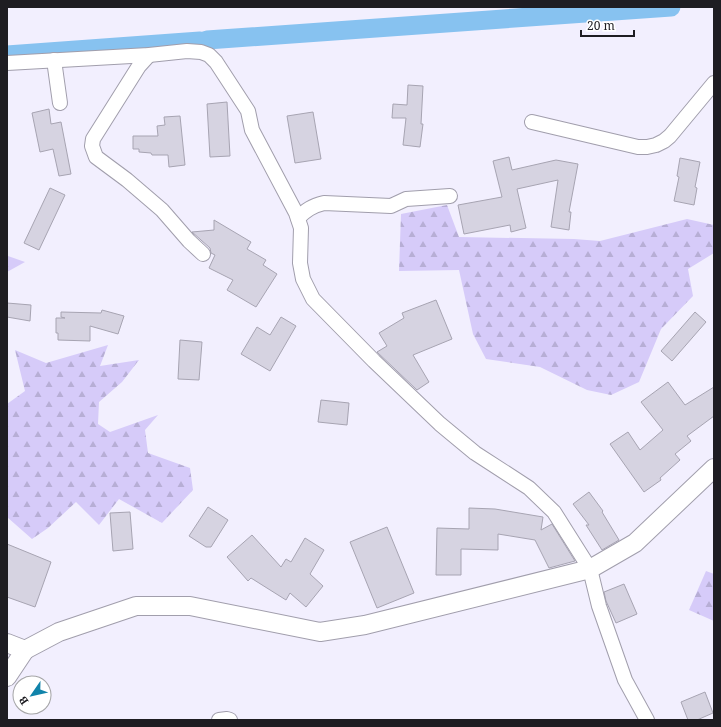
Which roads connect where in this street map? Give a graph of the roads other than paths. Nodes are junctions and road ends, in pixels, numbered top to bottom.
1 (149, 55) junction
2 (54, 60) junction
3 (7, 63) edge
4 (714, 83) edge
5 (60, 104) dead end
6 (532, 122) dead end
7 (450, 196) dead end
8 (298, 218) junction
9 (203, 254) dead end
10 (714, 468) edge
11 (590, 569) junction
12 (7, 643) edge
13 (25, 650) junction
14 (7, 677) edge
15 (219, 720) edge
16 (230, 720) edge
17 (647, 720) edge

1 - 2 street
1 - 8 street
1 - 9 street
2 - 3 street
2 - 5 street
4 - 6 street
7 - 8 street
8 - 11 street
10 - 11 street
11 - 13 street
11 - 17 street
12 - 13 street
13 - 14 street
15 - 16 street

